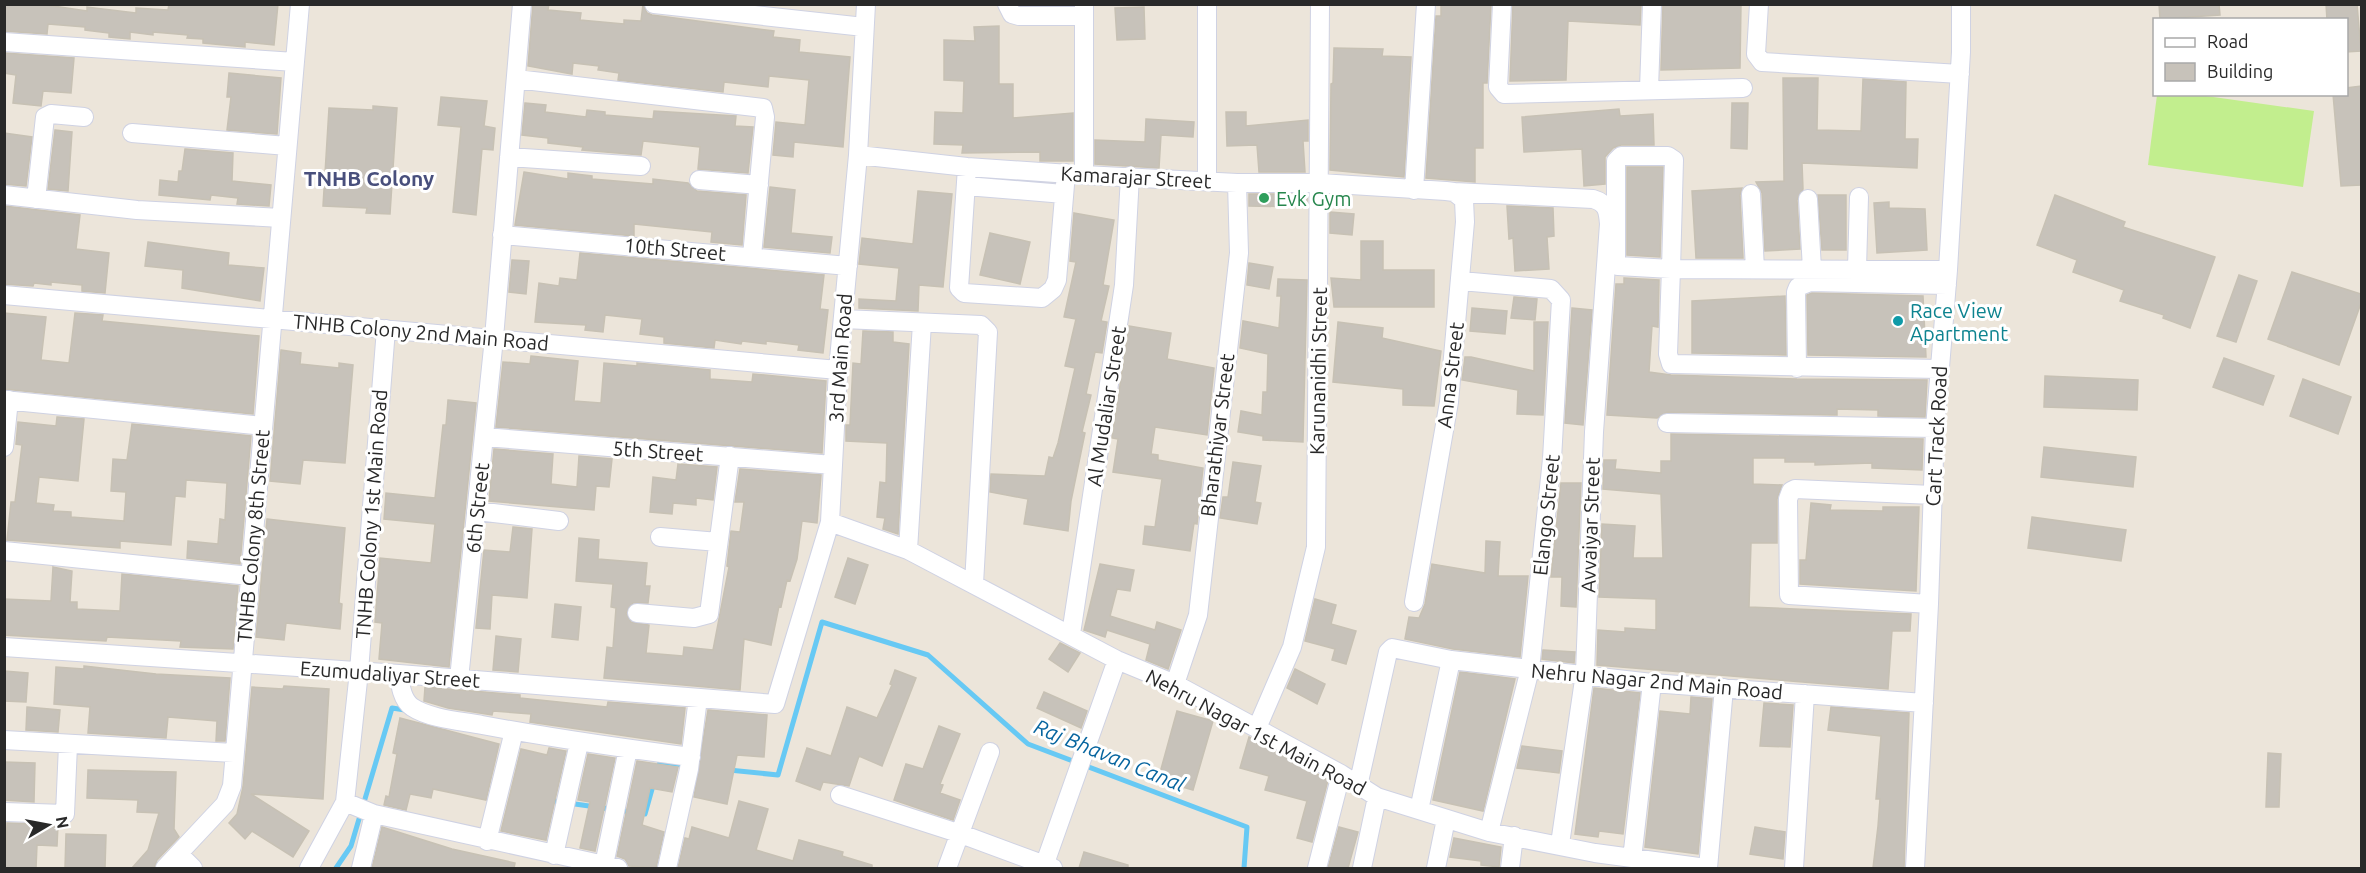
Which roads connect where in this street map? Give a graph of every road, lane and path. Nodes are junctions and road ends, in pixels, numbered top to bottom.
1 (300, 4) edge
2 (522, 4) edge
3 (654, 4) edge
4 (866, 4) edge
5 (1007, 4) edge
6 (1207, 4) edge
7 (1320, 4) edge
8 (1426, 4) edge
9 (1502, 4) edge
10 (1652, 4) edge
11 (1759, 4) edge
12 (1961, 4) edge
13 (1084, 10) edge
14 (864, 27) junction
15 (4, 42) edge
16 (295, 62) junction
17 (1960, 74) junction
18 (516, 79) junction
19 (1743, 88) dead end
20 (1649, 89) junction
21 (84, 117) dead end
22 (132, 133) dead end
23 (287, 146) junction
24 (858, 155) junction
25 (508, 157) junction
26 (641, 166) dead end
27 (968, 167) junction
28 (1075, 174) junction
29 (1130, 176) junction
30 (699, 180) dead end
31 (1207, 181) junction
32 (1237, 183) junction
33 (1320, 183) junction
34 (759, 185) junction
35 (966, 186) junction
36 (1414, 190) junction
37 (1454, 192) junction
38 (1064, 194) junction
39 (1751, 194) dead end
40 (4, 195) edge
41 (1858, 197) dead end
42 (36, 199) junction
43 (1809, 199) dead end
44 (281, 218) junction
45 (502, 235) junction
46 (752, 256) junction
47 (848, 266) junction
48 (1671, 269) junction
49 (1755, 269) junction
50 (1812, 269) junction
51 (1857, 269) junction
52 (1948, 277) junction
53 (1461, 281) junction
54 (4, 295) edge
55 (843, 319) junction
56 (272, 320) junction
57 (922, 323) junction
58 (386, 329) junction
59 (494, 338) junction
60 (1797, 368) junction
61 (1940, 369) junction
62 (838, 370) junction
63 (7, 400) edge
64 (1667, 423) dead end
65 (263, 426) junction
66 (1935, 428) junction
67 (484, 437) junction
68 (4, 447) edge
69 (730, 456) junction
70 (833, 465) junction
71 (1933, 495) junction
72 (477, 511) junction
73 (559, 520) dead end
74 (830, 522) junction
75 (660, 537) dead end
76 (718, 542) junction
77 (908, 550) junction
78 (4, 551) edge
79 (250, 576) junction
80 (974, 584) junction
81 (1414, 602) dead end
82 (1929, 604) junction
83 (638, 613) dead end
84 (1071, 634) junction
85 (4, 647) edge
86 (1117, 660) junction
87 (1451, 660) junction
88 (242, 664) junction
89 (1530, 669) junction
90 (359, 671) junction
91 (1585, 673) junction
92 (399, 674) junction
93 (459, 679) junction
94 (1652, 683) junction
95 (1175, 684) junction
96 (1724, 688) junction
97 (1805, 694) junction
98 (698, 698) junction
99 (1924, 703) junction
100 (775, 704) joint
101 (1257, 728) junction
102 (514, 731) junction
103 (4, 740) edge
104 (579, 743) junction
105 (68, 745) junction
106 (628, 749) junction
107 (990, 752) dead end
108 (234, 753) junction
109 (691, 758) junction
110 (1341, 774) junction
111 (1358, 786) junction
112 (840, 795) dead end
113 (1377, 797) junction
114 (361, 809) junction
115 (1419, 810) junction
116 (4, 812) edge
117 (1446, 819) junction
118 (1489, 832) junction
119 (961, 834) junction
120 (1514, 836) junction
121 (487, 841) junction
122 (1560, 844) junction
123 (180, 855) junction
124 (554, 855) junction
125 (1632, 859) junction
126 (1594, 861) edge
127 (1667, 866) edge
128 (611, 867) edge
129 (1049, 867) edge
130 (165, 868) edge
131 (193, 868) edge
132 (309, 868) edge
133 (361, 868) edge
134 (667, 868) edge
135 (947, 868) edge
136 (1317, 868) edge
137 (1362, 868) edge
138 (1436, 868) edge
139 (1510, 868) edge
140 (1707, 868) edge
141 (1794, 868) edge
142 (1915, 868) edge

1 - 16 street, TNHB Colony 8th Street
2 - 18 street, 6th Street
3 - 14 street
4 - 14 street, 3rd Main Road
5 - 13 street
6 - 31 street
7 - 33 street, Karunanidhi Street
8 - 36 street
9 - 20 street
10 - 20 street
11 - 17 street
12 - 17 street, Cart Track Road
13 - 28 street
14 - 24 street, 3rd Main Road
15 - 16 street
16 - 23 street, TNHB Colony 8th Street
17 - 52 street, Cart Track Road
18 - 25 street, 6th Street
18 - 34 street
19 - 20 street
21 - 42 street
22 - 23 street
23 - 44 street, TNHB Colony 8th Street
24 - 27 street, Kamarajar Street
24 - 47 street, 3rd Main Road
25 - 26 street
25 - 45 street, 6th Street
27 - 28 street, Kamarajar Street
27 - 35 street
28 - 29 street, Kamarajar Street
28 - 38 street
29 - 31 street, Kamarajar Street
29 - 84 street, Al Mudaliar Street
30 - 34 street
31 - 32 street, Kamarajar Street
32 - 33 street, Kamarajar Street
32 - 95 street, Bharathiyar Street
33 - 36 street, Kamarajar Street
33 - 101 street, Karunanidhi Street
34 - 46 street
35 - 38 street
35 - 38 street
36 - 37 street
37 - 53 street, Anna Street
37 - 91 street, Avvaiyar Street
39 - 49 street
40 - 42 street
41 - 51 street
42 - 44 street
43 - 50 street
44 - 56 street, TNHB Colony 8th Street
45 - 46 street, 10th Street
45 - 59 street, 6th Street
46 - 47 street, 10th Street
47 - 55 street, 3rd Main Road
48 - 48 street
48 - 49 street
48 - 60 street
49 - 50 street
50 - 51 street
51 - 52 street
52 - 60 street
52 - 61 street, Cart Track Road
53 - 81 street, Anna Street
53 - 89 street, Elango Street
54 - 56 street, TNHB Colony 2nd Main Road
55 - 57 street
55 - 62 street, 3rd Main Road
56 - 58 street, TNHB Colony 2nd Main Road
56 - 65 street, TNHB Colony 8th Street
57 - 77 street
57 - 80 street
58 - 59 street, TNHB Colony 2nd Main Road
58 - 90 street, TNHB Colony 1st Main Road
59 - 62 street, TNHB Colony 2nd Main Road
59 - 67 street, 6th Street
60 - 61 street
61 - 66 street, Cart Track Road
62 - 70 street, 3rd Main Road
63 - 65 street
63 - 68 street
64 - 66 street
65 - 79 street, TNHB Colony 8th Street
66 - 71 street, Cart Track Road
67 - 69 street, 5th Street
67 - 72 street, 6th Street
69 - 70 street, 5th Street
69 - 76 street
70 - 74 street, 3rd Main Road
71 - 82 street, Cart Track Road
71 - 82 street
72 - 73 street
72 - 93 street, 6th Street
74 - 77 street, Nehru Nagar 1st Main Road
74 - 100 street, 3rd Main Road
75 - 76 street
76 - 83 street
77 - 80 street, Nehru Nagar 1st Main Road
78 - 79 street
79 - 88 street, TNHB Colony 8th Street
80 - 84 street, Nehru Nagar 1st Main Road
82 - 99 street, Cart Track Road
84 - 86 street, Nehru Nagar 1st Main Road
85 - 88 street, Ezumudaliyar Street
86 - 95 street, Nehru Nagar 1st Main Road
86 - 129 street
87 - 89 street, Nehru Nagar 2nd Main Road
87 - 111 street, Nehru Nagar 2nd Main Road
87 - 115 street
88 - 90 street, Ezumudaliyar Street
88 - 108 street, TNHB Colony 8th Street
89 - 91 street, Nehru Nagar 2nd Main Road
89 - 118 street, Elango Street
90 - 92 street, Ezumudaliyar Street
90 - 114 street, TNHB Colony 1st Main Road
91 - 94 street, Nehru Nagar 2nd Main Road
91 - 122 street, Avvaiyar Street
92 - 93 street, Ezumudaliyar Street
92 - 102 street
93 - 98 street, Ezumudaliyar Street
94 - 96 street, Nehru Nagar 2nd Main Road
94 - 125 street
95 - 101 street, Nehru Nagar 1st Main Road
96 - 97 street, Nehru Nagar 2nd Main Road
96 - 140 street
97 - 99 street, Nehru Nagar 2nd Main Road
97 - 141 street
98 - 100 street, Ezumudaliyar Street
98 - 109 street
99 - 142 street, Cart Track Road
101 - 110 street, Nehru Nagar 1st Main Road
102 - 104 street
102 - 121 street
103 - 105 street
104 - 106 street
104 - 124 street
105 - 108 street
105 - 116 street
106 - 109 street
106 - 128 street
107 - 119 street
108 - 123 street, TNHB Colony 8th Street
109 - 134 street
110 - 111 street, Nehru Nagar 1st Main Road
110 - 136 street
111 - 113 street, Nehru Nagar 1st Main Road
112 - 119 street
113 - 115 street, Nehru Nagar 1st Main Road
113 - 137 street
114 - 121 street
114 - 132 street, TNHB Colony 1st Main Road
114 - 133 street
115 - 117 street, Nehru Nagar 1st Main Road
117 - 118 street, Nehru Nagar 1st Main Road
117 - 138 street
118 - 120 street, Nehru Nagar 1st Main Road
119 - 129 street
119 - 135 street
120 - 122 street, Nehru Nagar 1st Main Road
120 - 139 street
121 - 124 street
122 - 126 street, Nehru Nagar 1st Main Road
123 - 130 street, TNHB Colony 8th Street
123 - 131 street
124 - 128 street
125 - 126 street, Nehru Nagar 1st Main Road
125 - 127 street, Nehru Nagar 1st Main Road
127 - 140 street, Nehru Nagar 1st Main Road

